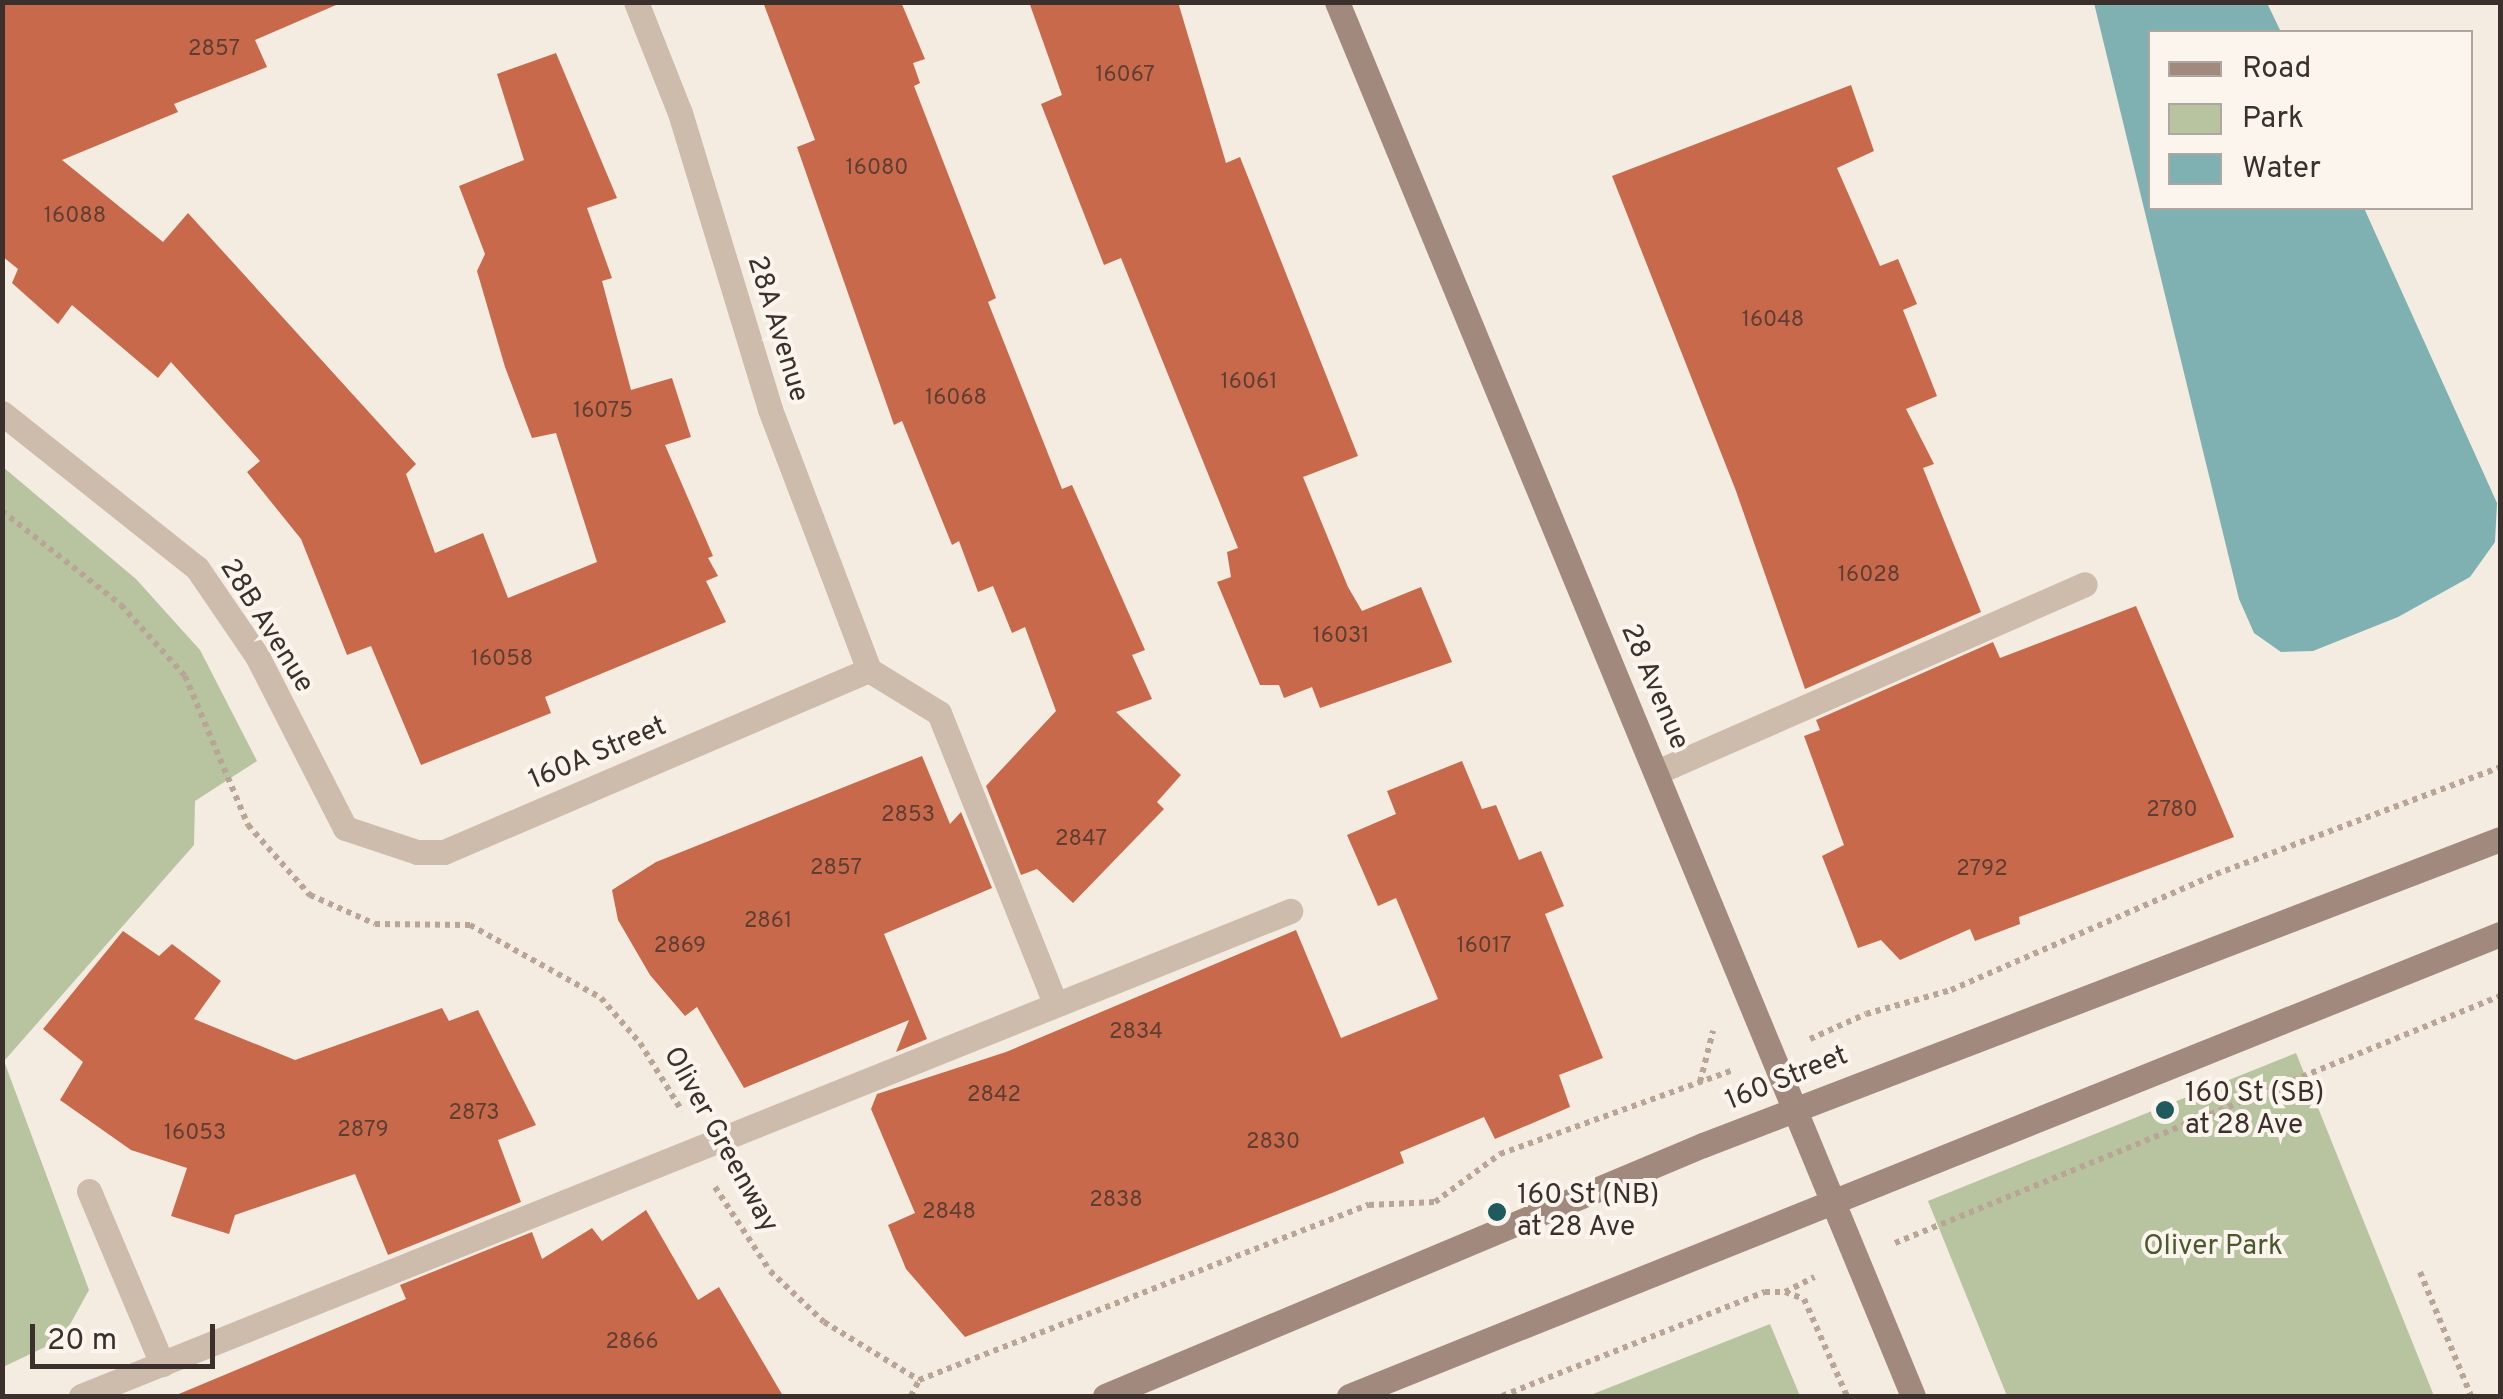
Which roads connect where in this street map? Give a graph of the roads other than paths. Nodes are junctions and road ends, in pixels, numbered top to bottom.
1 (636, 2) edge
2 (1337, 2) edge
3 (2, 414) edge
4 (2085, 584) dead end
5 (870, 670) junction
6 (1658, 772) junction
7 (345, 828) joint
8 (2500, 839) edge
9 (1290, 911) dead end
10 (2500, 934) edge
11 (1055, 1003) junction
12 (1795, 1108) junction
13 (89, 1191) dead end
14 (1833, 1202) junction
15 (162, 1364) junction
16 (81, 1396) edge
17 (1105, 1396) edge
18 (1349, 1396) edge
19 (1913, 1396) edge

1 - 5 street, 28A Avenue
2 - 6 main road, 28 Avenue
3 - 7 street, 28B Avenue
4 - 6 street
5 - 7 street, 160A Street
5 - 11 street
6 - 12 main road, 28 Avenue
8 - 12 main road, 160 Street
9 - 11 street
10 - 14 main road
11 - 15 street
12 - 14 main road, 28 Avenue
12 - 17 main road, 160 Street
13 - 15 street
14 - 18 main road
14 - 19 main road, 28 Avenue
15 - 16 street

